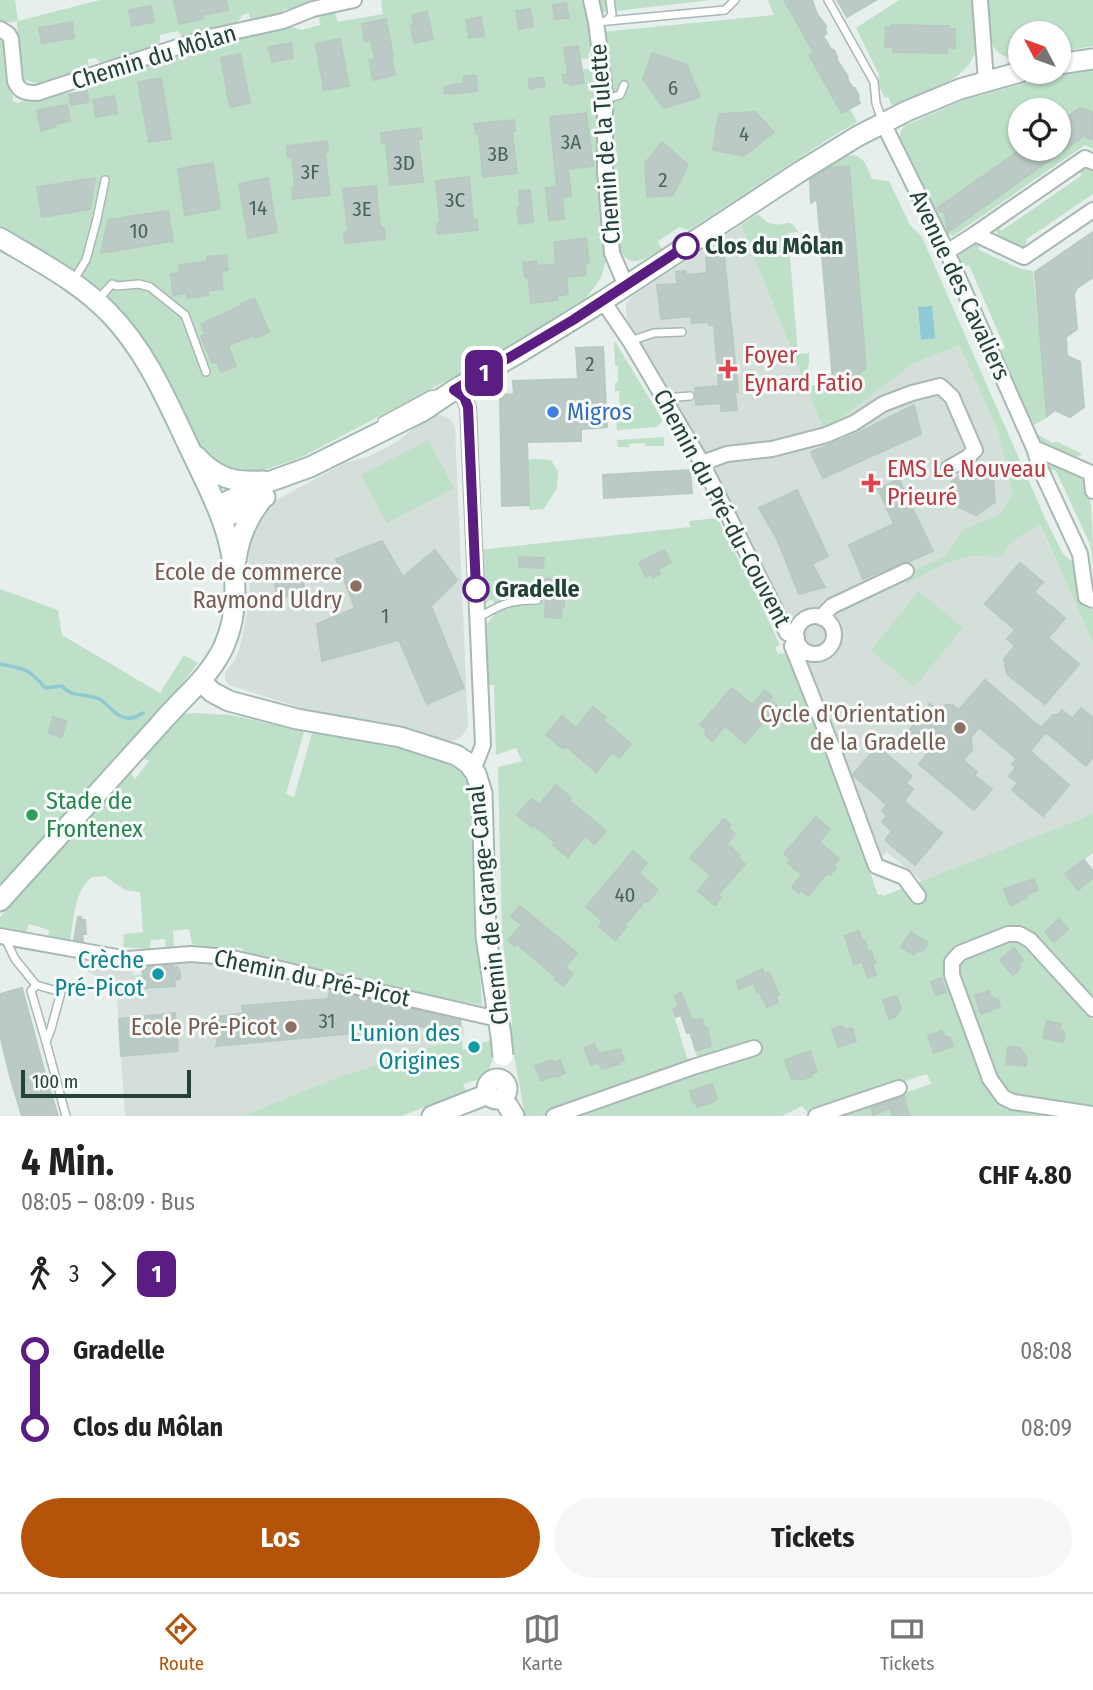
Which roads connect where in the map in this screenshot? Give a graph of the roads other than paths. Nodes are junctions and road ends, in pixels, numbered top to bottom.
1 (354, 0) edge
2 (591, 0) edge
3 (610, 0) edge
4 (735, 0) edge
5 (828, 0) edge
6 (980, 0) edge
7 (601, 21) junction
8 (0, 29) edge
9 (1093, 59) edge
10 (1071, 62) edge
11 (1008, 75) edge
12 (986, 81) junction
13 (624, 85) dead end
14 (605, 99) junction
15 (883, 123) junction
16 (1093, 162) edge
17 (105, 180) dead end
18 (1093, 210) edge
19 (975, 234) junction
20 (0, 238) edge
21 (947, 252) junction
22 (72, 282) junction
23 (626, 286) junction
24 (96, 301) junction
25 (603, 301) junction
26 (682, 332) dead end
27 (630, 341) junction
28 (206, 372) dead end
29 (454, 390) junction
30 (690, 396) dead end
31 (664, 398) junction
32 (377, 423) dead end
33 (353, 436) dead end
34 (190, 448) junction
35 (1034, 448) junction
36 (702, 463) junction
37 (310, 467) junction
38 (949, 468) dead end
39 (1091, 473) edge
40 (267, 489) junction
41 (1093, 491) edge
42 (219, 512) junction
43 (906, 571) dead end
44 (235, 582) junction
45 (537, 600) dead end
46 (1093, 600) edge
47 (822, 618) junction
48 (474, 620) junction
49 (797, 638) junction
50 (201, 681) junction
51 (470, 767) junction
52 (918, 896) dead end
53 (0, 901) edge
54 (2, 937) edge
55 (36, 985) junction
56 (1093, 1009) edge
57 (501, 1037) junction
58 (46, 1042) junction
59 (754, 1048) dead end
60 (899, 1088) dead end
61 (497, 1090) junction
62 (1093, 1114) edge
63 (66, 1116) edge
64 (432, 1116) edge
65 (514, 1116) edge
66 (554, 1116) edge
67 (816, 1116) edge

1 - 8 street, Chemin du Môlan
2 - 7 street, Chemin de la Tulette
3 - 7 lane
4 - 7 lane
5 - 15 lane
6 - 12 street
7 - 14 street, Chemin de la Tulette
9 - 10 street
11 - 12 street
12 - 15 street
13 - 14 lane
14 - 23 street, Chemin de la Tulette
15 - 21 street, Avenue des Cavaliers
15 - 23 street
16 - 19 street
17 - 22 lane
18 - 19 street
19 - 21 street
20 - 22 street
21 - 35 street, Avenue des Cavaliers
22 - 24 street
23 - 25 street
24 - 28 lane
24 - 34 street
25 - 27 street, Chemin du Pré-du-Couvent
25 - 29 street
26 - 27 lane
27 - 31 street, Chemin du Pré-du-Couvent
29 - 32 lane
29 - 37 street
29 - 48 street
30 - 31 lane
31 - 36 street, Chemin du Pré-du-Couvent
33 - 37 lane
34 - 40 street
34 - 42 street
35 - 39 street
35 - 46 street, Avenue des Cavaliers
36 - 38 street
36 - 49 street, Chemin du Pré-du-Couvent
37 - 40 street
39 - 41 street
40 - 42 street
40 - 44 street
42 - 44 street
43 - 47 street
44 - 50 street
45 - 48 lane
47 - 49 street
47 - 49 street
48 - 51 street
48 - 51 street
49 - 52 street, Chemin du Pré-du-Couvent
50 - 51 street, Chemin de Grange-Canal
50 - 53 street
51 - 57 street, Chemin de Grange-Canal
54 - 55 lane
54 - 57 street, Chemin du Pré-Picot
55 - 58 lane
55 - 58 lane
56 - 62 street
57 - 61 street, Chemin de Grange-Canal
58 - 63 lane
59 - 66 street
60 - 67 street
61 - 64 street
61 - 65 street

